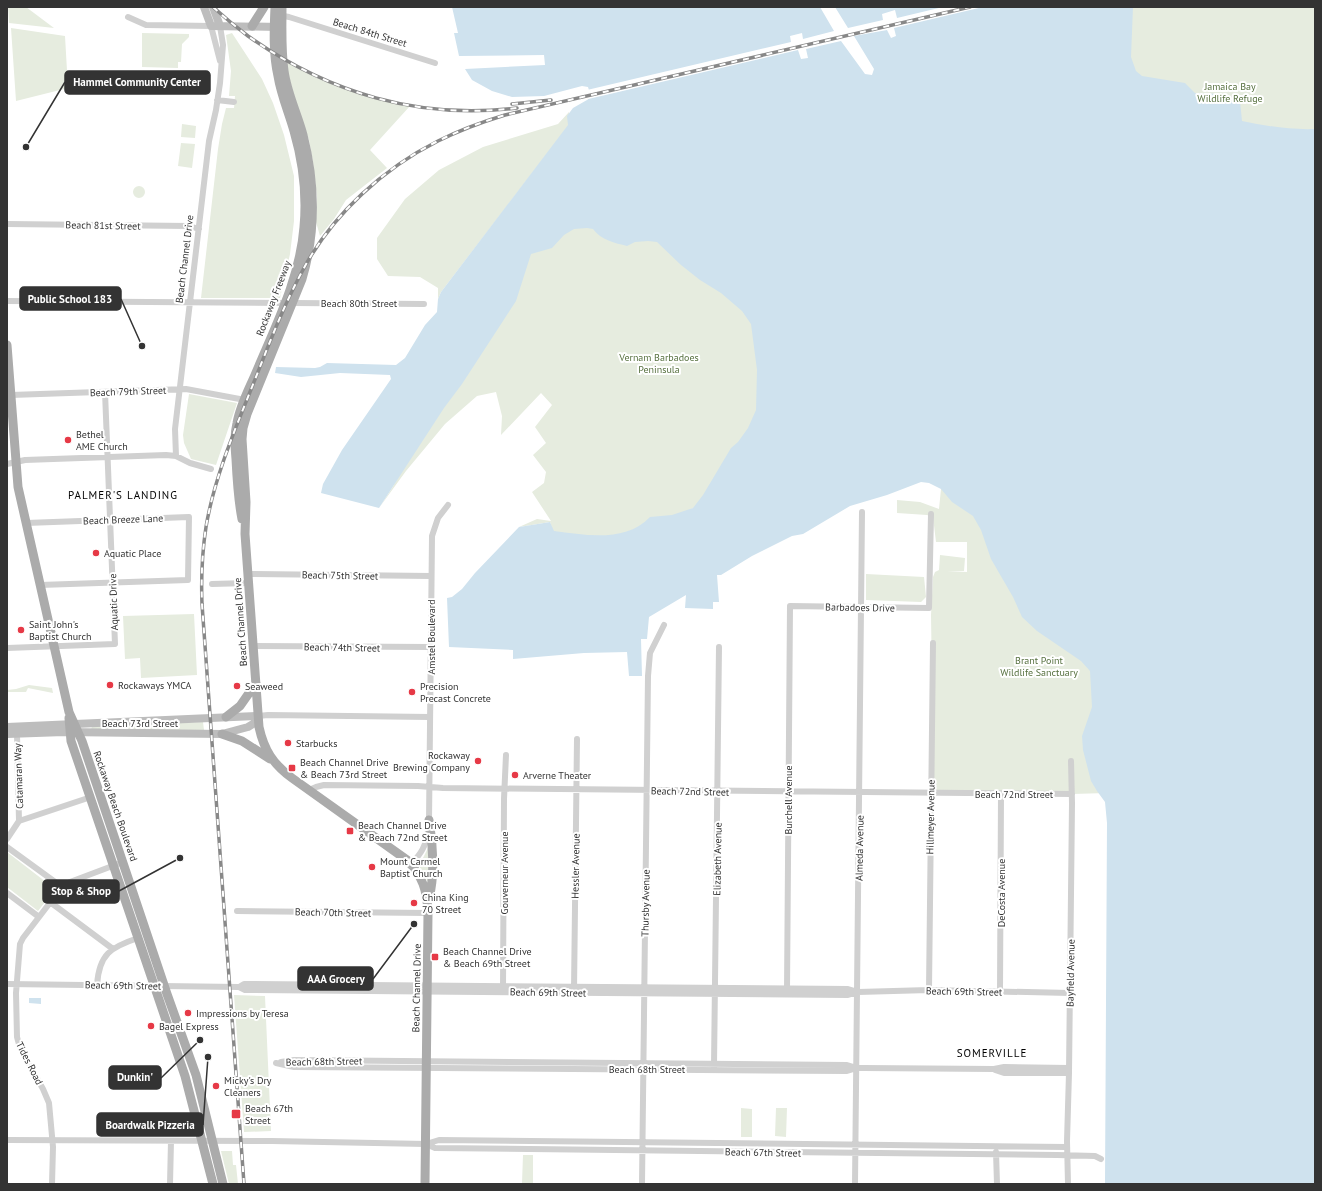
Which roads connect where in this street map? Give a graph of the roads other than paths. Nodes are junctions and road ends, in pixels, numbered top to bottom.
1 (204, 7) edge
2 (213, 7) edge
3 (262, 8) edge
4 (279, 11) edge
5 (128, 17) dead end
6 (215, 26) junction
7 (252, 26) junction
8 (278, 27) junction
9 (435, 63) dead end
10 (217, 100) junction
11 (234, 102) dead end
12 (7, 224) edge
13 (198, 229) junction
14 (7, 301) edge
15 (190, 303) junction
16 (289, 303) junction
17 (424, 304) dead end
18 (7, 345) edge
19 (181, 389) junction
20 (105, 392) junction
21 (11, 395) junction
22 (245, 400) junction
23 (176, 456) junction
24 (108, 457) junction
25 (11, 463) edge
26 (211, 469) dead end
27 (241, 479) junction
28 (448, 505) dead end
29 (862, 512) dead end
30 (931, 514) dead end
31 (110, 520) junction
32 (26, 523) junction
33 (431, 576) junction
34 (248, 578) junction
35 (112, 582) junction
36 (212, 584) dead end
37 (40, 585) junction
38 (790, 606) joint
39 (861, 607) junction
40 (664, 625) dead end
41 (933, 643) dead end
42 (253, 646) junction
43 (54, 647) junction
44 (431, 647) junction
45 (719, 647) dead end
46 (7, 648) edge
47 (256, 683) junction
48 (226, 717) junction
49 (430, 717) junction
50 (258, 718) junction
51 (7, 727) edge
52 (73, 728) junction
53 (7, 734) edge
54 (17, 734) junction
55 (222, 734) junction
56 (577, 739) dead end
57 (506, 755) dead end
58 (1071, 761) dead end
59 (274, 762) junction
60 (429, 787) junction
61 (504, 789) junction
62 (309, 790) junction
63 (576, 790) junction
64 (647, 790) junction
65 (718, 791) junction
66 (788, 792) junction
67 (860, 792) junction
68 (930, 793) junction
69 (1001, 794) junction
70 (1072, 794) junction
71 (91, 797) junction
72 (429, 820) junction
73 (20, 821) junction
74 (7, 838) edge
75 (7, 847) edge
76 (119, 864) junction
77 (410, 864) junction
78 (62, 887) junction
79 (7, 893) edge
80 (50, 902) junction
81 (428, 904) junction
82 (238, 911) dead end
83 (428, 913) junction
84 (39, 917) junction
85 (138, 938) junction
86 (113, 949) junction
87 (7, 984) edge
88 (17, 984) junction
89 (98, 985) junction
90 (154, 986) junction
91 (164, 986) junction
92 (427, 988) junction
93 (503, 989) junction
94 (574, 990) junction
95 (928, 990) junction
96 (645, 991) junction
97 (715, 991) junction
98 (1000, 991) junction
99 (786, 992) junction
100 (858, 992) junction
101 (1070, 993) junction
102 (192, 1063) junction
103 (427, 1064) junction
104 (182, 1066) junction
105 (644, 1066) junction
106 (714, 1067) junction
107 (857, 1068) junction
108 (1069, 1071) junction
109 (7, 1140) edge
110 (52, 1140) junction
111 (171, 1141) junction
112 (203, 1141) junction
113 (213, 1141) junction
114 (642, 1142) junction
115 (426, 1144) junction
116 (856, 1144) junction
117 (995, 1146) junction
118 (1067, 1147) junction
119 (642, 1150) junction
120 (856, 1153) junction
121 (996, 1154) junction
122 (1068, 1155) junction
123 (1101, 1159) dead end
124 (52, 1184) edge
125 (170, 1184) edge
126 (213, 1184) edge
127 (223, 1184) edge
128 (425, 1184) edge
129 (642, 1184) edge
130 (856, 1184) edge
131 (997, 1184) edge
132 (1068, 1184) edge

1 - 6 street
2 - 6 street
3 - 7 main road
4 - 8 main road
4 - 9 street, Beach 84th Street
5 - 6 street
6 - 7 street
6 - 10 street, Beach Channel Drive
7 - 8 street
8 - 16 main road, Rockaway Freeway
10 - 11 street
10 - 13 street, Beach Channel Drive
12 - 13 street, Beach 81st Street
13 - 15 street, Beach Channel Drive
14 - 15 street, Beach 80th Street
15 - 16 street, Beach 80th Street
15 - 19 street, Beach Channel Drive
16 - 17 street, Beach 80th Street
16 - 22 main road, Rockaway Freeway
16 - 27 main road, Rockaway Freeway
18 - 21 main road, Rockaway Beach Boulevard
19 - 20 street, Beach 79th Street
19 - 22 street, Beach 79th Street
19 - 23 street, Beach Channel Drive
20 - 21 street, Beach 79th Street
20 - 24 street, Aquatic Drive
21 - 25 main road, Rockaway Beach Boulevard
22 - 27 main road, Rockaway Freeway
23 - 24 street
23 - 26 street
24 - 25 street
24 - 31 street, Aquatic Drive
25 - 32 main road, Rockaway Beach Boulevard
27 - 34 main road, Beach Channel Drive
28 - 33 street, Amstel Boulevard
29 - 39 street, Almeda Avenue
30 - 39 street, Barbadoes Drive
31 - 32 street, Beach Breeze Lane
31 - 35 street, Aquatic Drive
31 - 35 street, Beach Breeze Lane
32 - 37 main road, Rockaway Beach Boulevard
33 - 34 street, Beach 75th Street
33 - 44 street, Amstel Boulevard
34 - 36 street, Beach 75th Street
34 - 42 main road, Beach Channel Drive
35 - 37 street
35 - 43 street, Aquatic Drive
37 - 43 main road, Rockaway Beach Boulevard
38 - 39 street, Barbadoes Drive
38 - 66 street, Burchell Avenue
39 - 67 street, Almeda Avenue
40 - 64 street, Thursby Avenue
41 - 68 street, Hillmeyer Avenue
42 - 44 street, Beach 74th Street
42 - 47 main road, Beach Channel Drive
43 - 46 street
43 - 52 main road, Rockaway Beach Boulevard
44 - 49 street, Amstel Boulevard
45 - 65 street, Elizabeth Avenue
47 - 48 main road
47 - 50 main road, Beach Channel Drive
48 - 50 street, Beach 73rd Street
48 - 52 street, Beach 73rd Street
49 - 50 street, Beach 73rd Street
49 - 60 street, Amstel Boulevard
50 - 55 street, Beach 73rd Street
50 - 59 main road, Beach Channel Drive
51 - 52 street, Beach 73rd Street
52 - 54 street, Beach 73rd Street
52 - 55 street, Beach 73rd Street
52 - 71 main road, Rockaway Beach Boulevard
52 - 76 main road, Rockaway Beach Boulevard
53 - 54 street, Beach 73rd Street
54 - 73 street, Catamaran Way
55 - 59 main road
56 - 63 street, Hessler Avenue
57 - 61 street, Gouverneur Avenue
58 - 70 street, Bayfield Avenue
59 - 62 main road, Beach Channel Drive
60 - 61 street, Beach 72nd Street
60 - 62 street, Beach 72nd Street
60 - 72 street, Amstel Boulevard
61 - 63 street, Beach 72nd Street
61 - 93 street, Gouverneur Avenue
62 - 77 main road, Beach Channel Drive
63 - 64 street, Beach 72nd Street
63 - 94 street, Hessler Avenue
64 - 65 street, Beach 72nd Street
64 - 96 street, Thursby Avenue
65 - 66 street, Beach 72nd Street
65 - 97 street, Elizabeth Avenue
66 - 67 street, Beach 72nd Street
66 - 99 street, Burchell Avenue
67 - 68 street, Beach 72nd Street
67 - 100 street, Almeda Avenue
68 - 69 street, Beach 72nd Street
68 - 95 street, Hillmeyer Avenue
69 - 70 street, Beach 72nd Street
69 - 98 street, DeCosta Avenue
70 - 101 street, Bayfield Avenue
71 - 73 street
71 - 76 main road, Rockaway Beach Boulevard
72 - 77 street, Amstel Boulevard
72 - 81 main road
73 - 74 street, Catamaran Way
75 - 78 street
76 - 78 street
76 - 85 main road, Rockaway Beach Boulevard
76 - 91 main road, Rockaway Beach Boulevard
77 - 81 main road, Beach Channel Drive
78 - 80 street, Tides Road
79 - 84 street
80 - 84 street, Tides Road
80 - 86 street
81 - 83 main road, Beach Channel Drive
82 - 83 street, Beach 70th Street
83 - 92 main road, Beach Channel Drive
84 - 88 street, Tides Road
85 - 86 street
85 - 90 main road, Rockaway Beach Boulevard
86 - 89 street
87 - 88 street, Beach 69th Street
88 - 89 street, Beach 69th Street
88 - 110 street, Tides Road
89 - 90 street, Beach 69th Street
90 - 91 street, Beach 69th Street
90 - 104 main road, Rockaway Beach Boulevard
91 - 92 street, Beach 69th Street
91 - 102 main road, Rockaway Beach Boulevard
92 - 93 street, Beach 69th Street
92 - 103 main road, Beach Channel Drive
93 - 94 street, Beach 69th Street
94 - 96 street, Beach 69th Street
95 - 98 street, Beach 69th Street
95 - 100 street, Beach 69th Street
96 - 97 street, Beach 69th Street
96 - 105 street, Thursby Avenue
97 - 99 street, Beach 69th Street
97 - 106 street, Elizabeth Avenue
98 - 101 street, Beach 69th Street
99 - 100 street, Beach 69th Street
100 - 107 street, Almeda Avenue
101 - 108 street, Bayfield Avenue
102 - 104 main road
102 - 113 main road, Rockaway Beach Boulevard
103 - 103 street, Beach 68th Street
103 - 105 street, Beach 68th Street
103 - 115 main road, Beach Channel Drive
104 - 112 main road, Rockaway Beach Boulevard
105 - 106 street, Beach 68th Street
105 - 114 street, Thursby Avenue
106 - 107 street, Beach 68th Street
107 - 108 street, Beach 68th Street
107 - 116 street, Almeda Avenue
108 - 118 street, Bayfield Avenue
109 - 110 street, Beach 67th Street
110 - 111 street, Beach 67th Street
110 - 124 street, Tides Road
111 - 112 street, Beach 67th Street
111 - 125 street
112 - 113 street, Beach 67th Street
112 - 126 main road, Rockaway Beach Boulevard
113 - 115 street, Beach 67th Street
113 - 127 main road, Rockaway Beach Boulevard
114 - 115 street, Beach 67th Street
114 - 116 street, Beach 67th Street
114 - 119 street, Thursby Avenue
115 - 119 street, Beach 67th Street
115 - 128 main road, Beach Channel Drive
116 - 117 street, Beach 67th Street
116 - 120 street, Almeda Avenue
117 - 118 street, Beach 67th Street
117 - 121 street
118 - 122 street, Bayfield Avenue
119 - 120 street, Beach 67th Street
119 - 129 street, Thursby Avenue
120 - 121 street, Beach 67th Street
120 - 130 street, Almeda Avenue
121 - 122 street, Beach 67th Street
121 - 131 street
122 - 123 street, Beach 67th Street
122 - 132 street, Bayfield Avenue

